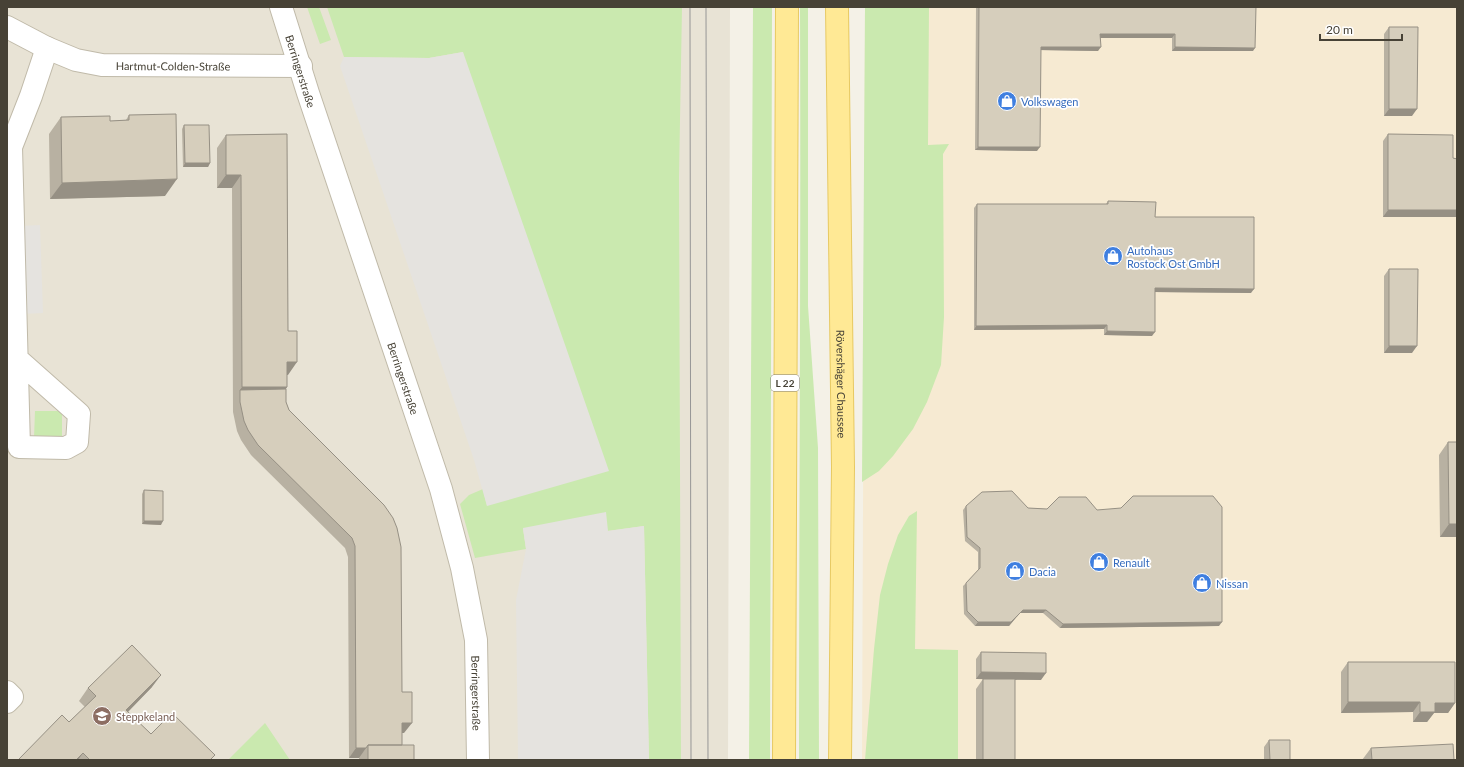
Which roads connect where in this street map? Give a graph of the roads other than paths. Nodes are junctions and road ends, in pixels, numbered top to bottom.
1 (281, 7) edge
2 (787, 7) edge
3 (837, 7) edge
4 (7, 27) edge
5 (47, 48) junction
6 (301, 66) junction
7 (17, 360) dead end
8 (7, 692) edge
9 (7, 702) edge
10 (478, 760) edge
11 (784, 760) edge
12 (840, 760) edge

1 - 6 street, Berringerstraße
2 - 11 main road, L 22
3 - 12 main road, Rövershäger Chaussee
4 - 5 street, Hartmut-Colden-Straße
5 - 6 street, Hartmut-Colden-Straße
5 - 7 street
6 - 10 street, Berringerstraße
8 - 9 street

